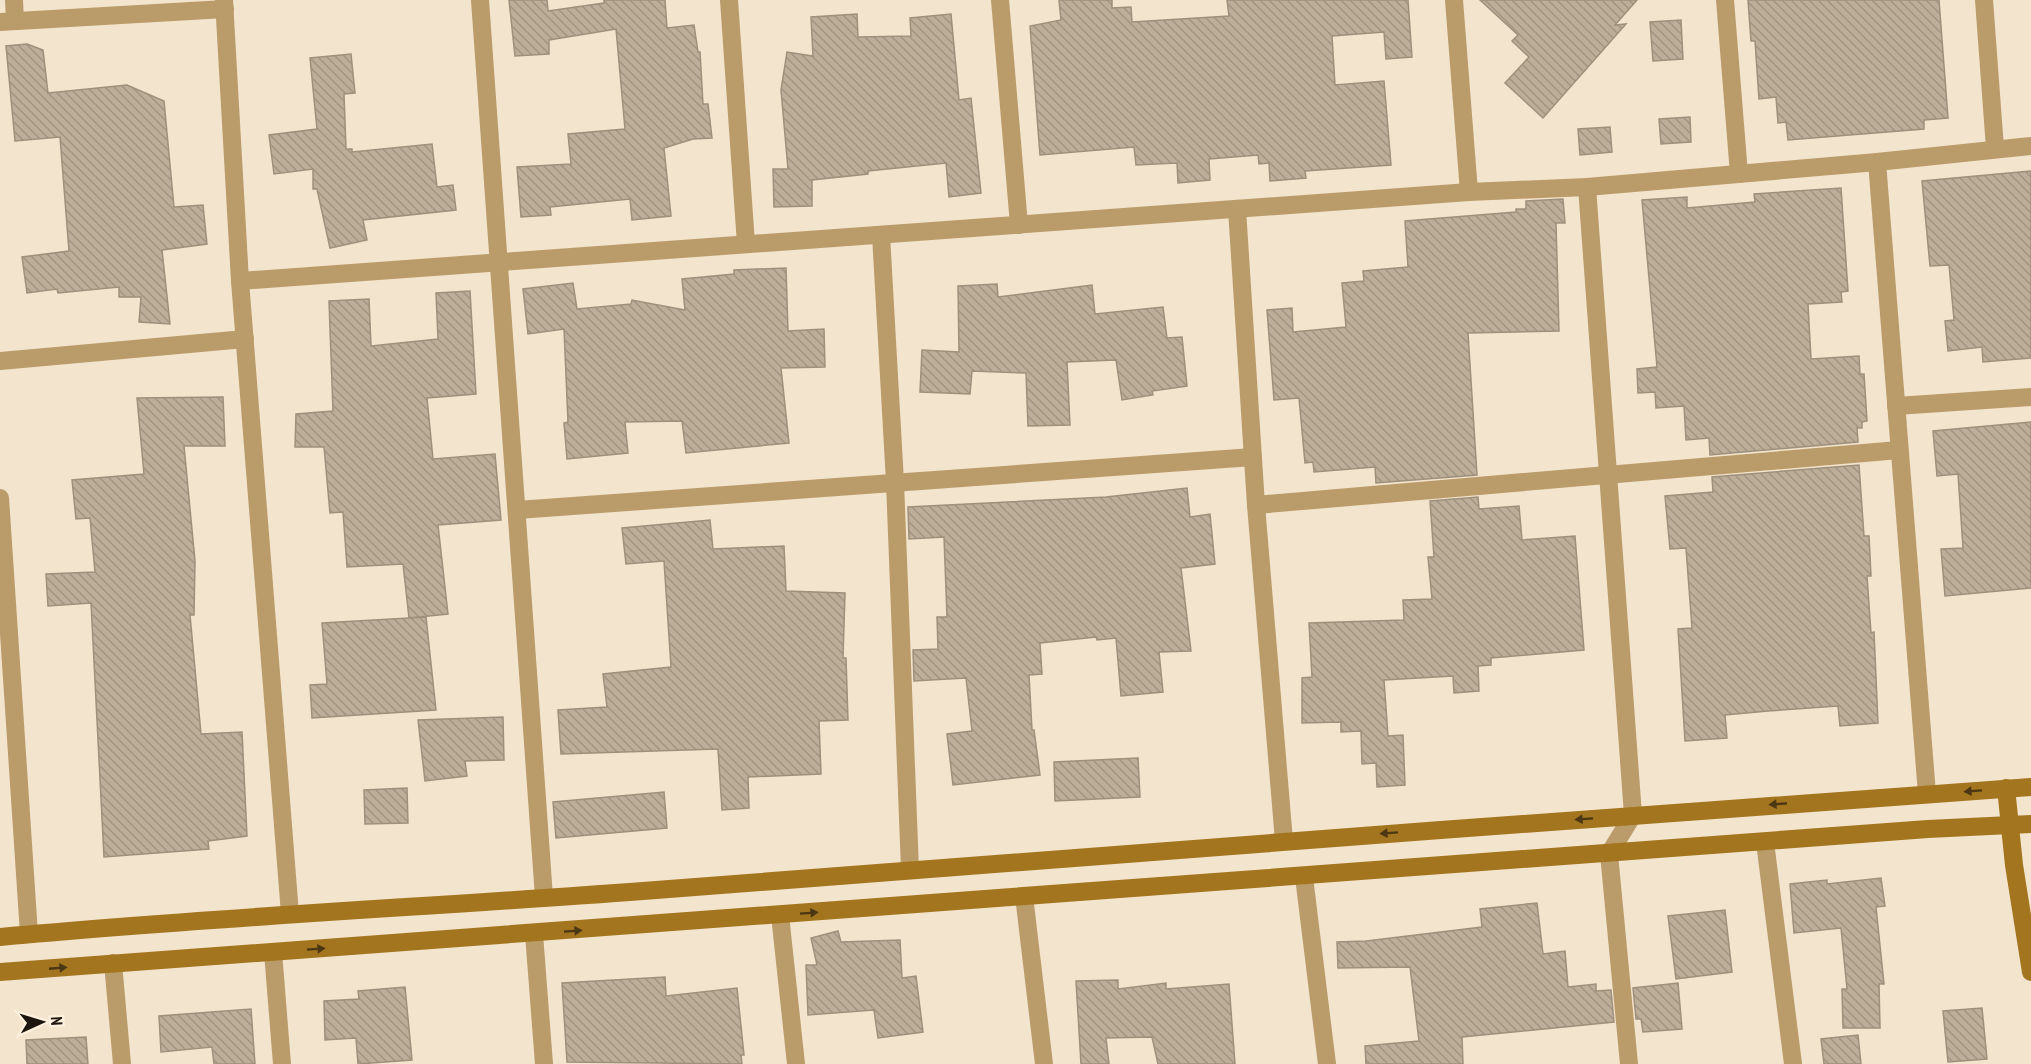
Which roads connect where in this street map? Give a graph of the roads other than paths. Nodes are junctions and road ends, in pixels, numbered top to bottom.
1 (14, 0) edge
2 (480, 0) edge
3 (729, 0) edge
4 (1000, 0) edge
5 (1454, 0) edge
6 (1725, 0) edge
7 (1984, 0) edge
8 (225, 5) edge
9 (8, 22) edge
10 (2031, 146) edge
11 (1995, 148) junction
12 (1877, 162) junction
13 (1739, 174) junction
14 (1587, 187) junction
15 (1469, 192) junction
16 (1237, 209) junction
17 (1019, 225) junction
18 (881, 235) junction
19 (746, 244) junction
20 (499, 262) junction
21 (240, 282) junction
22 (245, 339) junction
23 (0, 361) edge
24 (2031, 397) edge
25 (1896, 406) junction
26 (1899, 450) junction
27 (1253, 457) junction
28 (1608, 473) junction
29 (895, 482) junction
30 (0, 498) edge
31 (1256, 505) junction
32 (517, 510) junction
33 (2031, 786) edge
34 (2006, 788) junction
35 (1927, 794) junction
36 (1633, 815) junction
37 (2031, 824) edge
38 (2009, 825) junction
39 (1284, 841) junction
40 (1765, 842) junction
41 (1609, 854) junction
42 (910, 870) junction
43 (1304, 877) junction
44 (1024, 896) junction
45 (544, 897) junction
46 (290, 914) junction
47 (780, 915) junction
48 (29, 934) junction
49 (534, 934) junction
50 (0, 937) edge
51 (273, 952) junction
52 (113, 963) junction
53 (0, 972) edge
54 (2031, 972) edge
55 (122, 1064) edge
56 (282, 1064) edge
57 (544, 1064) edge
58 (796, 1064) edge
59 (1044, 1064) edge
60 (1326, 1064) edge
61 (1629, 1064) edge
62 (1793, 1064) edge

1 - 9 street
2 - 20 street
3 - 19 street
4 - 17 street
5 - 15 street
6 - 13 street
7 - 11 street
8 - 9 street
8 - 21 street
10 - 11 street
11 - 12 street
12 - 13 street
12 - 25 street
13 - 14 street
14 - 15 street
14 - 28 street
15 - 16 street
16 - 17 street
16 - 27 street
17 - 18 street
18 - 19 street
18 - 29 street
19 - 20 street
20 - 21 street
20 - 32 street
21 - 22 street
22 - 23 street
22 - 46 street
24 - 25 street
25 - 26 street
26 - 28 street
26 - 35 street
27 - 29 street
27 - 31 street
28 - 31 street
28 - 36 street
29 - 32 street
29 - 42 street
30 - 48 street
31 - 39 street
32 - 45 street
33 - 34 main road
34 -> 35 main road
34 - 38 main road
35 -> 36 main road
36 -> 39 main road
36 - 41 street
37 - 38 main road
38 - 40 main road
38 - 54 main road
39 - 42 main road
40 - 41 main road
40 - 62 street
41 - 43 main road
41 - 61 street
42 - 45 main road
43 - 44 main road
43 - 60 street
47 -> 44 main road
44 - 59 street
45 - 46 main road
46 - 48 main road
49 -> 47 main road
47 - 58 street
48 - 50 main road
51 -> 49 main road
49 - 57 street
51 - 52 main road
51 - 56 street
53 -> 52 main road
52 - 55 street

